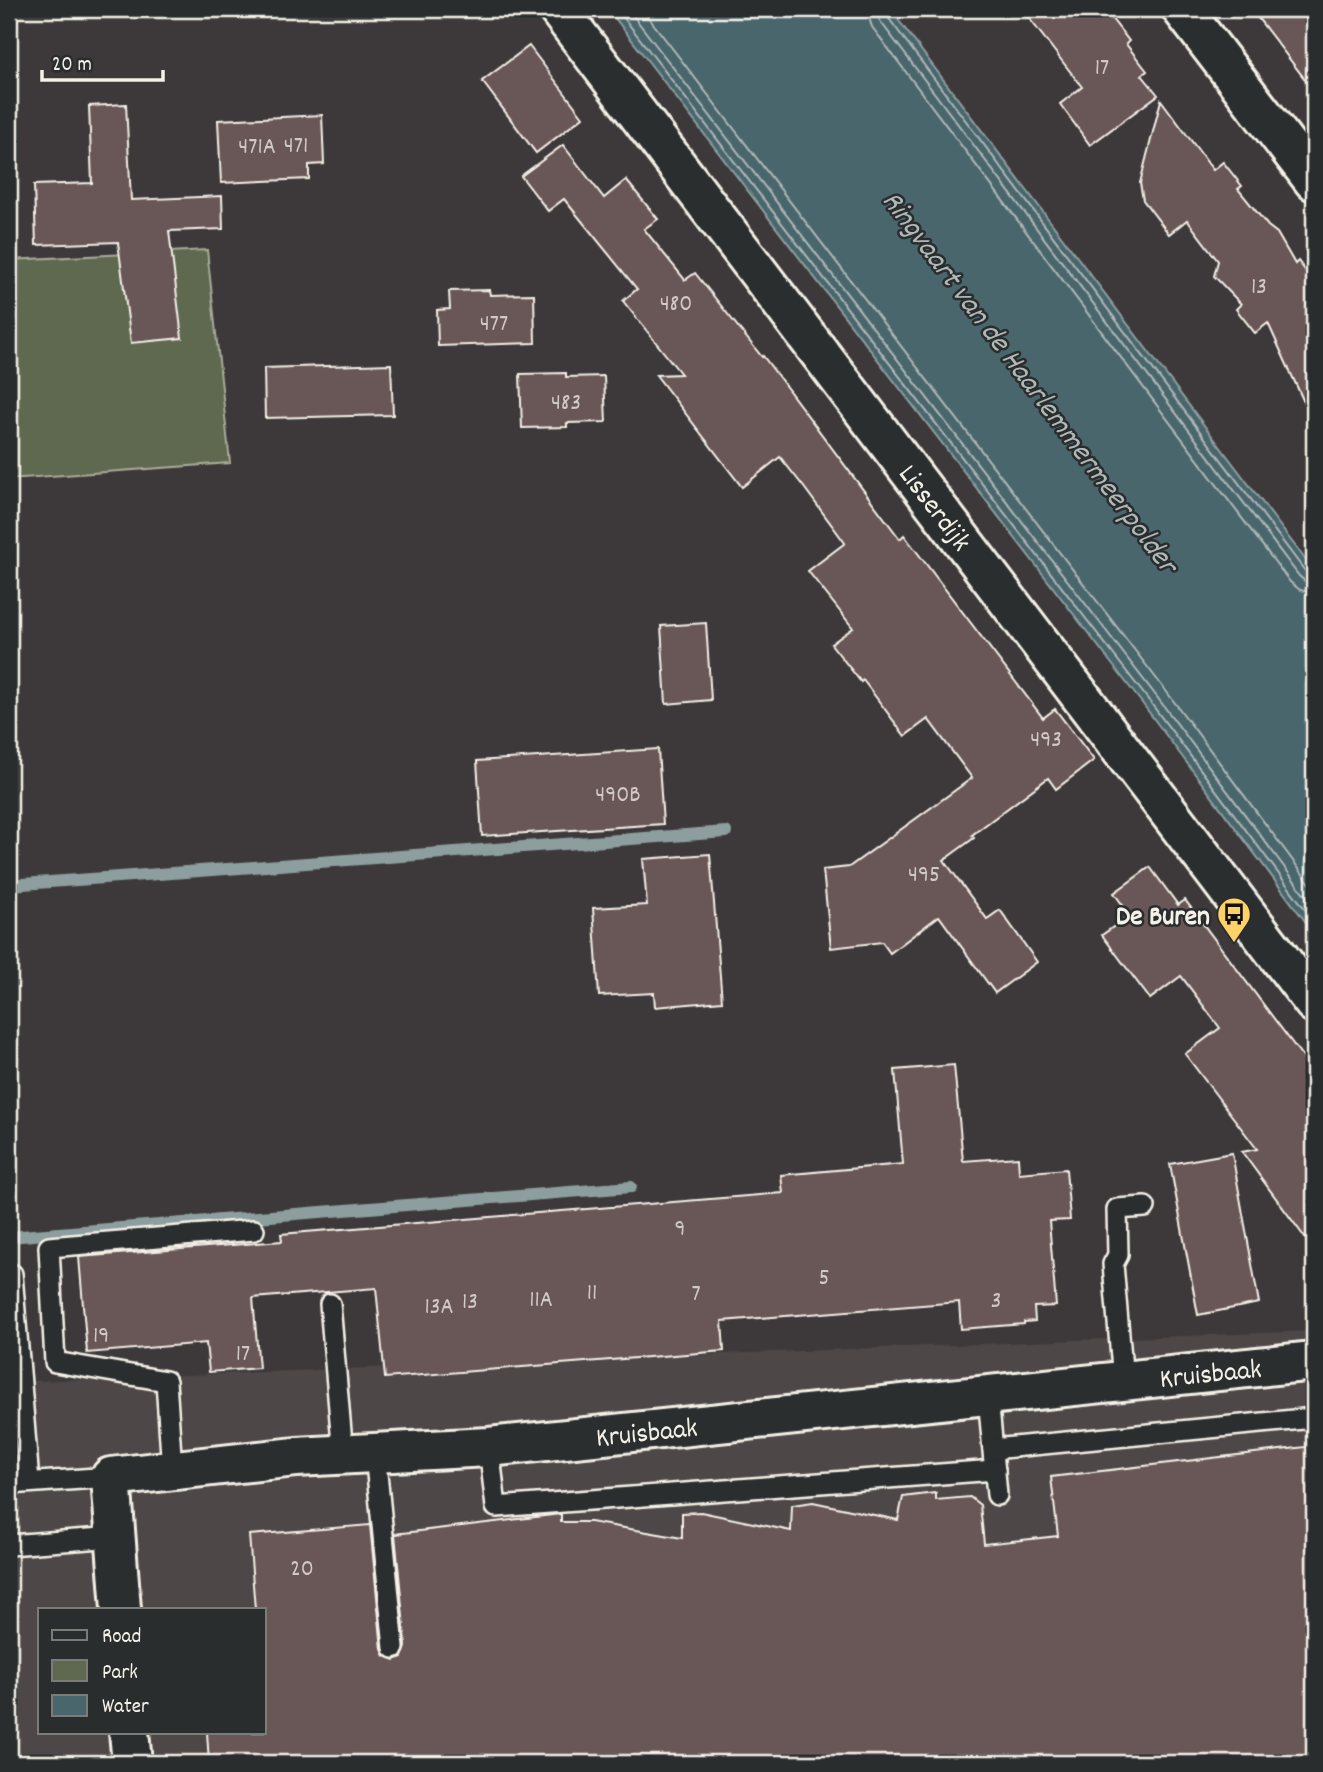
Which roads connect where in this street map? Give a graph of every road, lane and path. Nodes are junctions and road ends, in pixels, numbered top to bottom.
1 (558, 9) edge
2 (1182, 9) edge
3 (1314, 181) edge
4 (1314, 1003) edge
5 (1145, 1207) dead end
6 (254, 1230) dead end
7 (9, 1274) edge
8 (330, 1304) dead end
9 (1314, 1361) edge
10 (1123, 1381) junction
11 (988, 1396) junction
12 (1314, 1418) edge
13 (489, 1447) junction
14 (993, 1449) junction
15 (359, 1454) junction
16 (995, 1469) junction
17 (172, 1470) junction
18 (111, 1477) junction
19 (29, 1482) junction
20 (9, 1484) edge
21 (997, 1495) dead end
22 (116, 1537) junction
23 (9, 1545) edge
24 (121, 1608) edge
25 (394, 1648) dead end
26 (129, 1734) edge
27 (131, 1763) edge

1 - 4 street, Lisserdijk
2 - 3 street
5 - 10 lane
6 - 17 lane
7 - 19 lane
8 - 15 lane
9 - 10 street, Kruisbaak
10 - 11 street, Kruisbaak
11 - 13 street, Kruisbaak
11 - 14 lane
12 - 14 lane
13 - 15 street, Kruisbaak
13 - 16 lane
14 - 16 lane
15 - 17 street, Kruisbaak
15 - 25 lane
16 - 21 lane
17 - 18 street, Kruisbaak
18 - 19 lane
18 - 22 street
19 - 20 lane
22 - 23 lane
22 - 24 street
26 - 27 street

